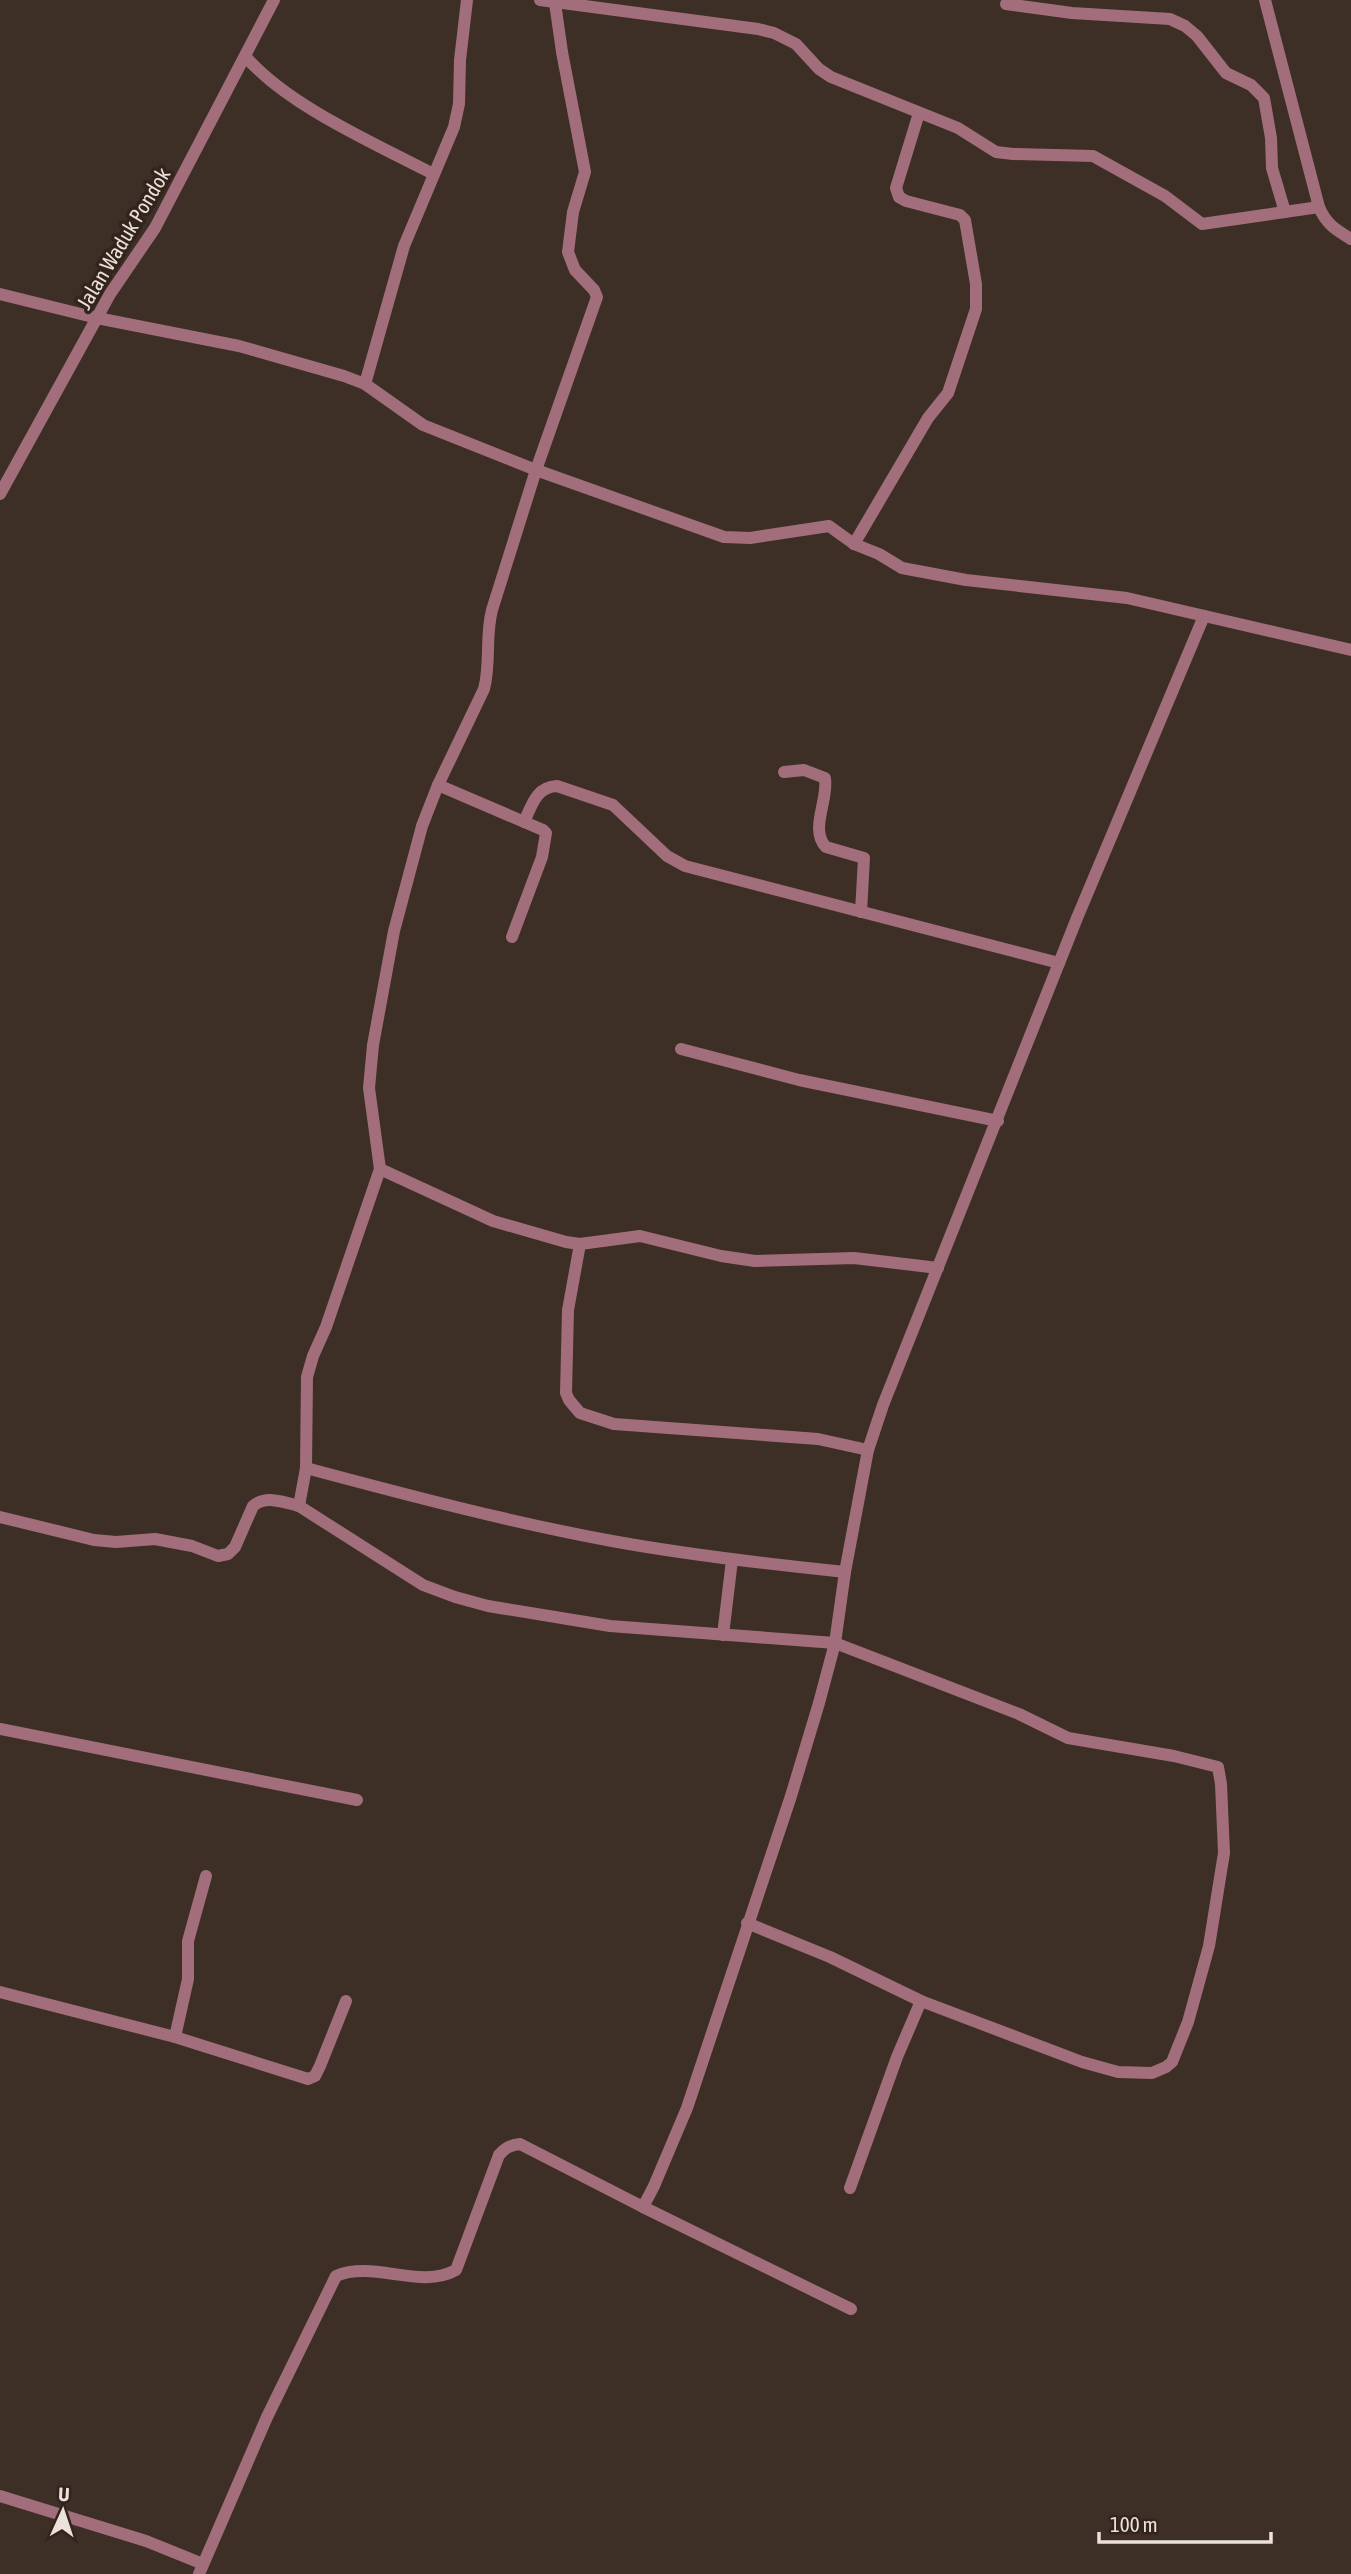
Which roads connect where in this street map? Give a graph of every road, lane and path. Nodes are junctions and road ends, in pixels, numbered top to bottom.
1 (274, 0) edge
2 (467, 0) edge
3 (540, 0) edge
4 (1265, 0) edge
5 (555, 3) junction
6 (1006, 4) dead end
7 (245, 56) junction
8 (919, 113) junction
9 (433, 174) junction
10 (1319, 207) junction
11 (1285, 212) junction
12 (1351, 239) edge
13 (0, 294) edge
14 (97, 318) junction
15 (365, 384) junction
16 (536, 470) junction
17 (0, 494) edge
18 (853, 544) junction
19 (1204, 616) junction
20 (1351, 650) edge
21 (784, 772) dead end
22 (438, 785) junction
23 (524, 822) junction
24 (861, 912) junction
25 (512, 937) dead end
26 (1059, 963) junction
27 (681, 1049) dead end
28 (998, 1121) junction
29 (380, 1169) junction
30 (580, 1244) junction
31 (938, 1268) junction
32 (868, 1450) junction
33 (306, 1468) junction
34 (299, 1506) junction
35 (0, 1517) edge
36 (732, 1560) junction
37 (845, 1572) junction
38 (723, 1635) junction
39 (835, 1643) junction
40 (0, 1729) edge
41 (357, 1800) dead end
42 (206, 1876) dead end
43 (747, 1923) junction
44 (0, 1992) edge
45 (346, 2001) dead end
46 (921, 2001) junction
47 (175, 2037) junction
48 (849, 2188) dead end
49 (643, 2207) junction
50 (852, 2309) dead end
51 (0, 2496) edge
52 (201, 2569) edge

1 - 7 street, Jalan Waduk Pondok
2 - 9 street
3 - 5 street
4 - 10 street
5 - 8 street
5 - 16 street
6 - 11 street
7 - 9 street
7 - 14 street, Jalan Waduk Pondok
8 - 11 street
8 - 18 street
9 - 15 street
10 - 11 street
10 - 12 street
13 - 14 street
14 - 15 street
14 - 17 street, Jalan Waduk Pondok
15 - 16 street
16 - 18 street
16 - 22 street
18 - 19 street
19 - 20 street
19 - 26 street
21 - 24 street
22 - 23 street
22 - 29 street
23 - 24 street
23 - 25 street
24 - 26 street
26 - 28 street
27 - 28 street
28 - 31 street
29 - 30 street
29 - 33 street
30 - 31 street
30 - 32 street
31 - 32 street
32 - 37 street
33 - 34 street
33 - 36 street
34 - 35 street
34 - 38 street
36 - 37 street
36 - 38 street
37 - 39 street
38 - 39 street
39 - 43 street
39 - 46 street
40 - 41 street
42 - 47 street
43 - 46 street
43 - 49 street
44 - 47 street
45 - 47 street
46 - 48 street
49 - 50 street
49 - 52 street
51 - 52 street

